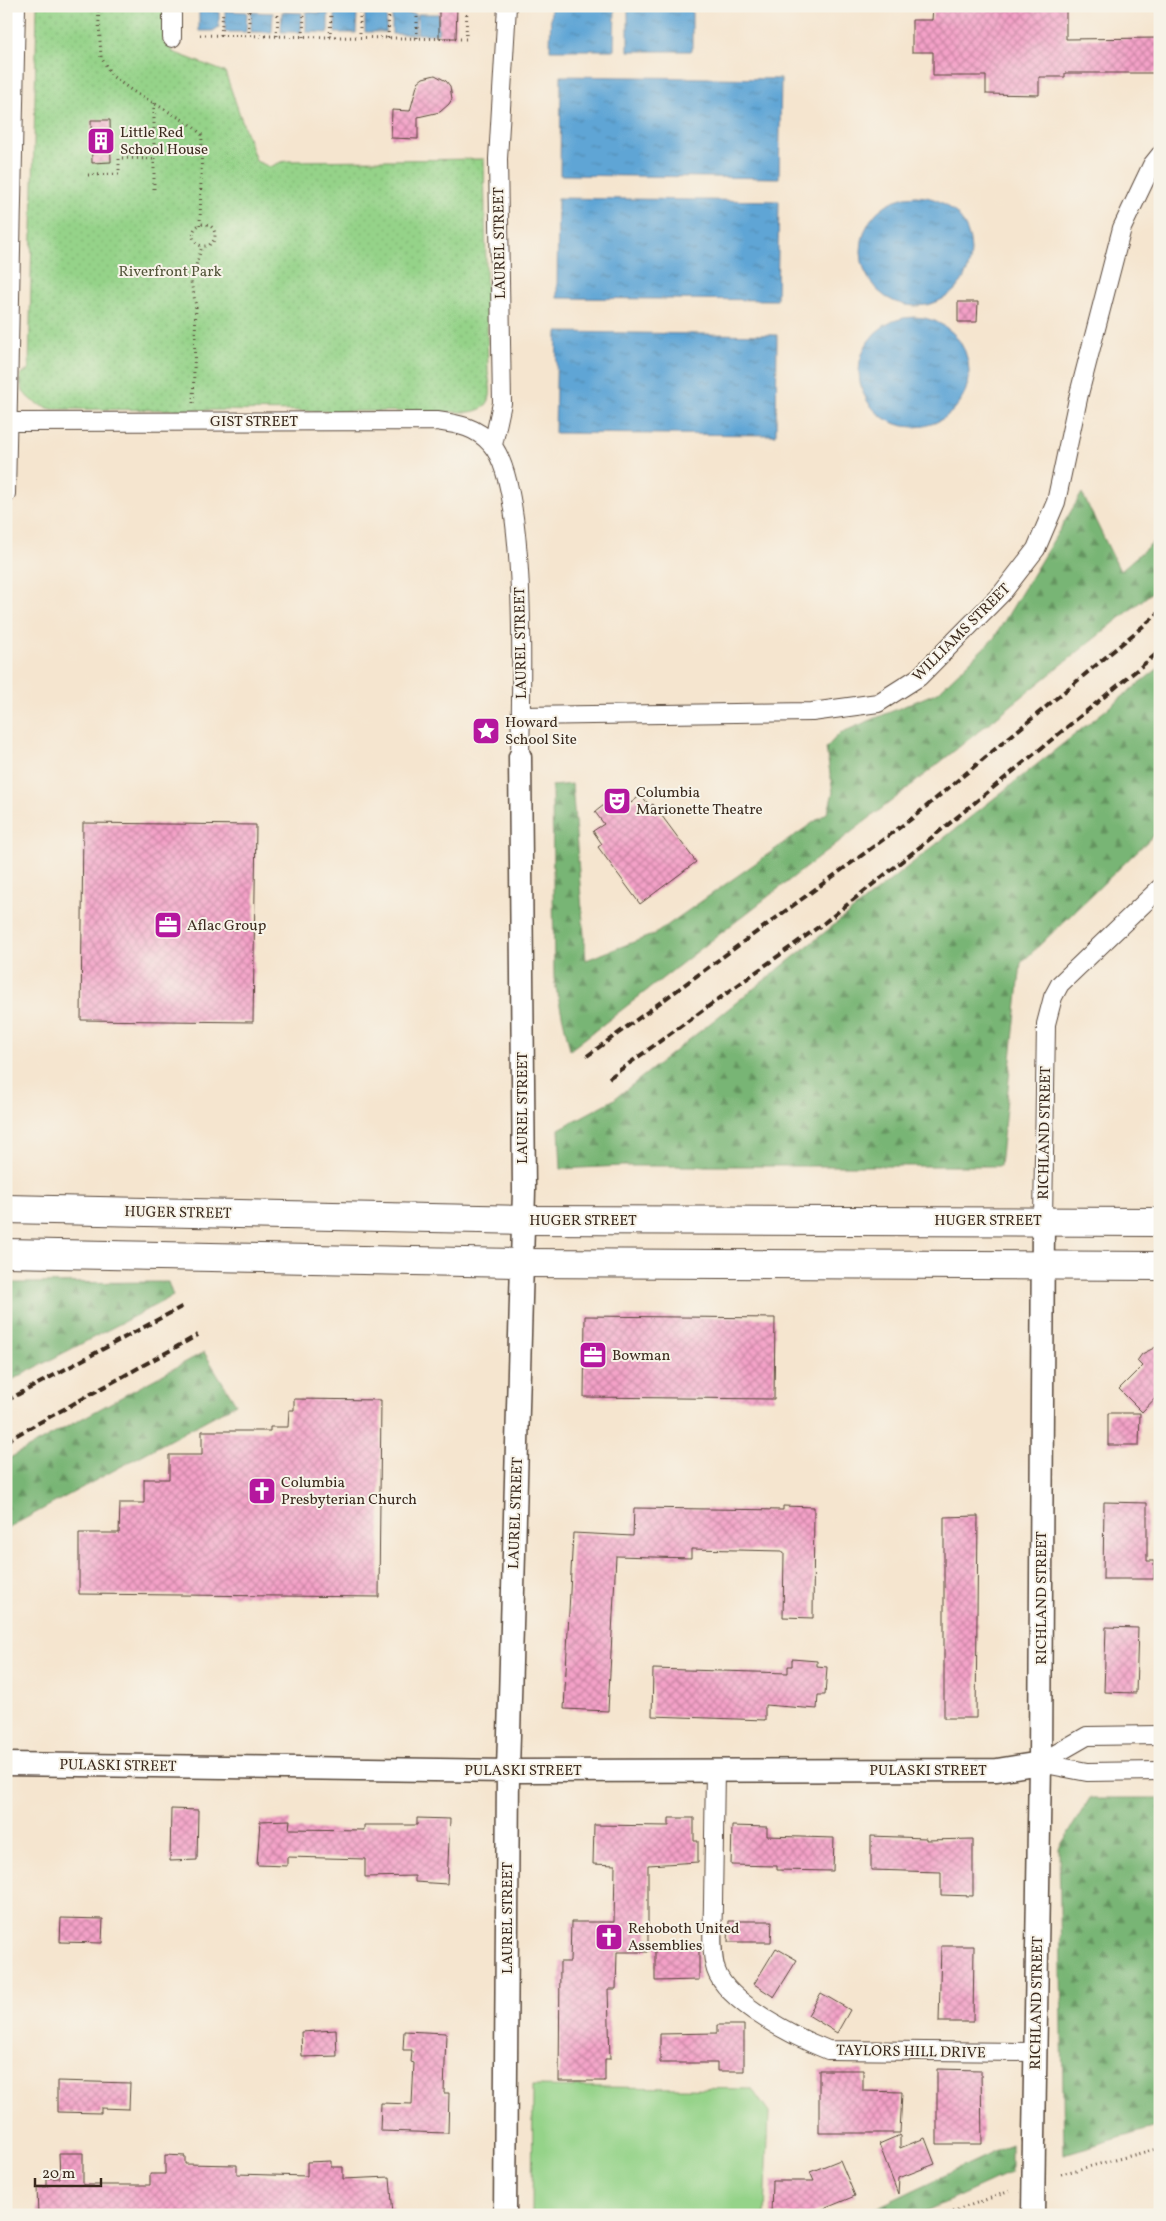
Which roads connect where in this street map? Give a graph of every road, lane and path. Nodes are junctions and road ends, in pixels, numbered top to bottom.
1 (16, 6) edge
2 (98, 6) edge
3 (172, 6) edge
4 (466, 6) edge
5 (507, 6) edge
6 (223, 11) dead end
7 (250, 11) dead end
8 (390, 11) dead end
9 (278, 12) dead end
10 (304, 12) dead end
11 (331, 12) dead end
12 (360, 12) dead end
13 (417, 12) dead end
14 (200, 35) dead end
15 (221, 35) junction
16 (250, 36) junction
17 (277, 36) junction
18 (303, 36) junction
19 (330, 37) junction
20 (360, 37) junction
21 (172, 38) dead end
22 (388, 38) junction
23 (417, 38) junction
24 (154, 103) junction
25 (1160, 155) edge
26 (154, 159) junction
27 (88, 175) dead end
28 (154, 189) dead end
29 (200, 225) junction
30 (202, 246) junction
31 (192, 421) junction
32 (7, 422) edge
33 (492, 445) junction
34 (6, 494) edge
35 (521, 716) junction
36 (520, 757) joint
37 (1160, 888) edge
38 (6, 1209) edge
39 (523, 1220) junction
40 (1043, 1220) junction
41 (1160, 1222) edge
42 (6, 1253) edge
43 (522, 1263) junction
44 (1043, 1266) junction
45 (1160, 1266) edge
46 (1160, 1735) edge
47 (1040, 1763) junction
48 (6, 1764) edge
49 (715, 1770) junction
50 (508, 1771) junction
51 (1160, 1771) edge
52 (1035, 2052) junction
53 (1160, 2148) edge
54 (1062, 2174) dead end
55 (1014, 2190) dead end
56 (505, 2215) edge
57 (943, 2215) edge
58 (1033, 2215) edge

1 - 32 street
2 - 24 path
3 - 21 street
4 - 23 path
5 - 33 street, LAUREL STREET
6 - 15 path
7 - 16 path
8 - 22 path
9 - 17 path
10 - 18 path
11 - 19 path
12 - 20 path
13 - 23 path
14 - 15 path
15 - 16 path
16 - 17 path
17 - 18 path
18 - 19 path
19 - 20 path
20 - 22 path
22 - 23 path
24 - 26 path
24 - 29 path
25 - 35 street, WILLIAMS STREET
26 - 27 path
26 - 28 path
29 - 30 path
29 - 30 path
30 - 31 path
31 - 32 street, GIST STREET
31 - 33 street, GIST STREET
32 - 34 street
33 - 35 street, LAUREL STREET
35 - 36 street, LAUREL STREET
36 - 39 street, LAUREL STREET
37 - 40 street, RICHLAND STREET
38 - 39 highway, HUGER STREET
39 - 40 highway, HUGER STREET
39 - 43 street, LAUREL STREET
40 - 41 highway, HUGER STREET
40 - 44 street, RICHLAND STREET
42 - 43 highway
43 - 44 highway
43 - 50 street, LAUREL STREET
44 - 45 highway
44 - 47 street, RICHLAND STREET
46 - 47 street, PULASKI STREET
47 - 49 street, PULASKI STREET
47 - 51 street, PULASKI STREET
47 - 52 street, RICHLAND STREET
48 - 50 street, PULASKI STREET
49 - 50 street, PULASKI STREET
49 - 52 street, TAYLORS HILL DRIVE
50 - 56 street, LAUREL STREET
52 - 58 street, RICHLAND STREET, bridge
53 - 54 path
55 - 57 path

